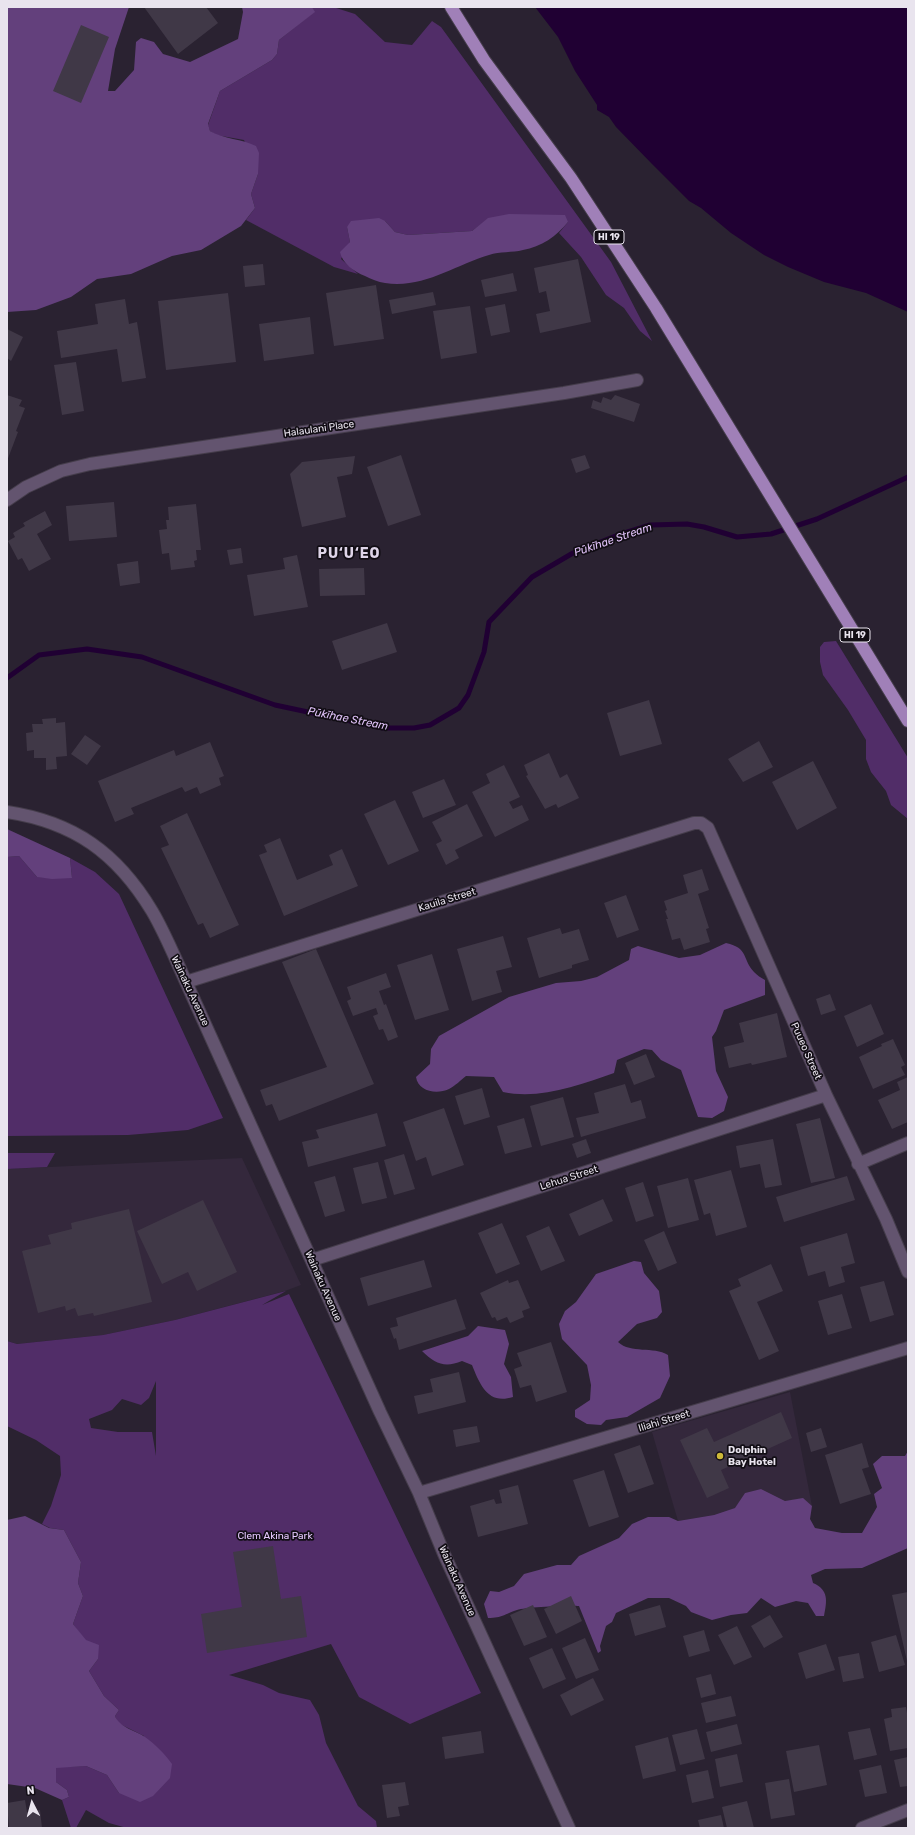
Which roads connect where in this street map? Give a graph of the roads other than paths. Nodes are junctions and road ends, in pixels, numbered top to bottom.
1 (451, 7) edge
2 (637, 380) dead end
3 (7, 500) edge
4 (908, 721) edge
5 (7, 812) edge
6 (708, 828) joint
7 (186, 982) junction
8 (826, 1095) junction
9 (908, 1143) edge
10 (858, 1164) junction
11 (312, 1260) junction
12 (908, 1272) edge
13 (908, 1348) edge
14 (419, 1494) junction
15 (908, 1810) edge
16 (569, 1828) edge
17 (862, 1828) edge

1 - 4 main road, HI 19
2 - 3 street, Halaulani Place
5 - 7 street, Wainaku Avenue
6 - 7 street, Kauila Street
6 - 8 street, Puueo Street
7 - 11 street, Wainaku Avenue
8 - 10 street, Puueo Street
8 - 11 street, Lehua Street
9 - 10 street
10 - 12 street, Puueo Street
11 - 14 street, Wainaku Avenue
13 - 14 street, Iliahi Street
14 - 16 street, Wainaku Avenue
15 - 17 street

